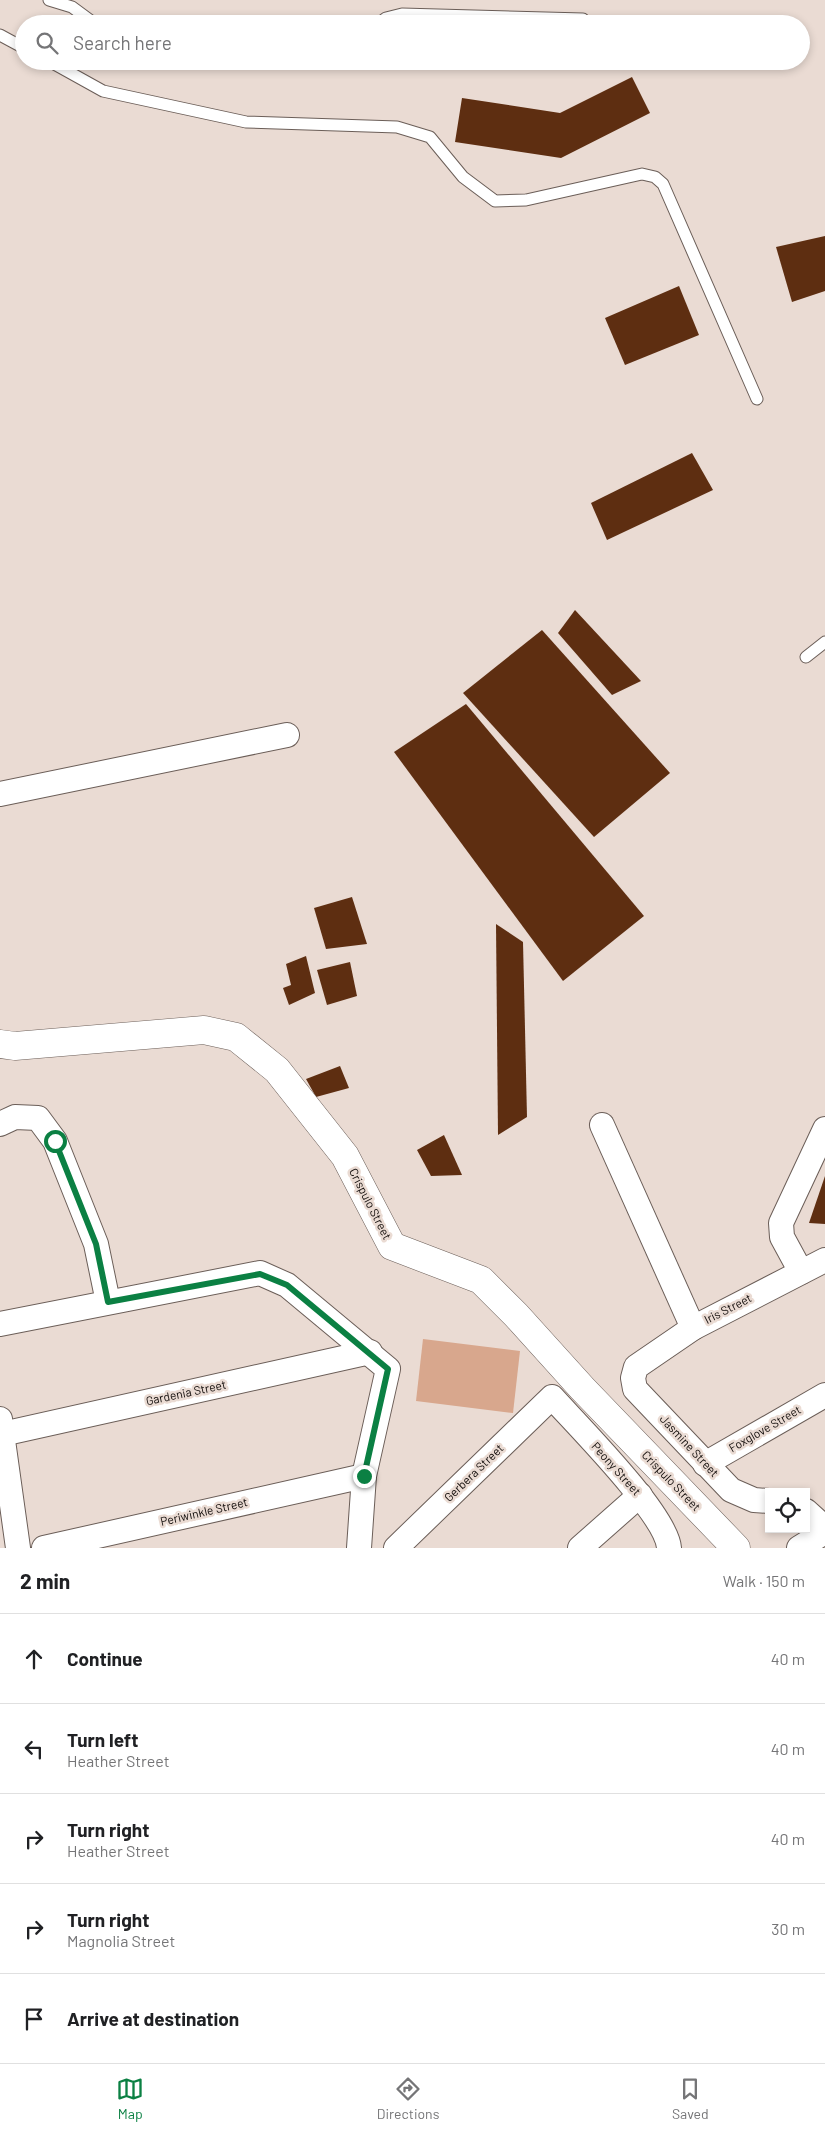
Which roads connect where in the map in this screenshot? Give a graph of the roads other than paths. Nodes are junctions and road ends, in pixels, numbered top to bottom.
1 (50, 0) edge
2 (83, 15) edge
3 (398, 15) edge
4 (438, 15) edge
5 (0, 35) edge
6 (15, 43) edge
7 (66, 70) edge
8 (757, 399) dead end
9 (825, 642) edge
10 (806, 657) dead end
11 (287, 735) dead end
12 (0, 794) edge
13 (0, 1044) edge
14 (0, 1124) edge
15 (602, 1125) dead end
16 (825, 1130) edge
17 (825, 1260) edge
18 (800, 1272) junction
19 (108, 1302) junction
20 (0, 1324) edge
21 (693, 1328) junction
22 (370, 1352) junction
23 (636, 1367) joint
24 (825, 1395) edge
25 (552, 1397) joint
26 (1, 1426) edge
27 (705, 1464) junction
28 (364, 1476) junction
29 (640, 1495) junction
30 (765, 1501) edge
31 (810, 1512) edge
32 (825, 1530) edge
33 (18, 1548) edge
34 (44, 1548) edge
35 (359, 1548) edge
36 (396, 1548) edge
37 (580, 1548) edge
38 (669, 1548) edge
39 (736, 1548) edge
40 (799, 1548) edge

1 - 2 lane
3 - 4 lane
5 - 6 lane
7 - 8 lane
9 - 10 lane
11 - 12 street
13 - 39 street, Crispulo Street
14 - 19 street
15 - 21 street
16 - 18 street
17 - 18 street, Iris Street
18 - 21 street, Iris Street
19 - 20 street
19 - 22 street
21 - 23 street, Iris Street
22 - 26 street, Gardenia Street
22 - 28 street
23 - 27 street, Jasmine Street
24 - 27 street, Foxglove Street
25 - 29 street, Peony Street
25 - 36 street, Gerbera Street
26 - 33 street
27 - 30 street, Jasmine Street
28 - 34 street, Periwinkle Street
28 - 35 street
29 - 37 street
29 - 38 street, Peony Street
31 - 32 street
32 - 40 street

